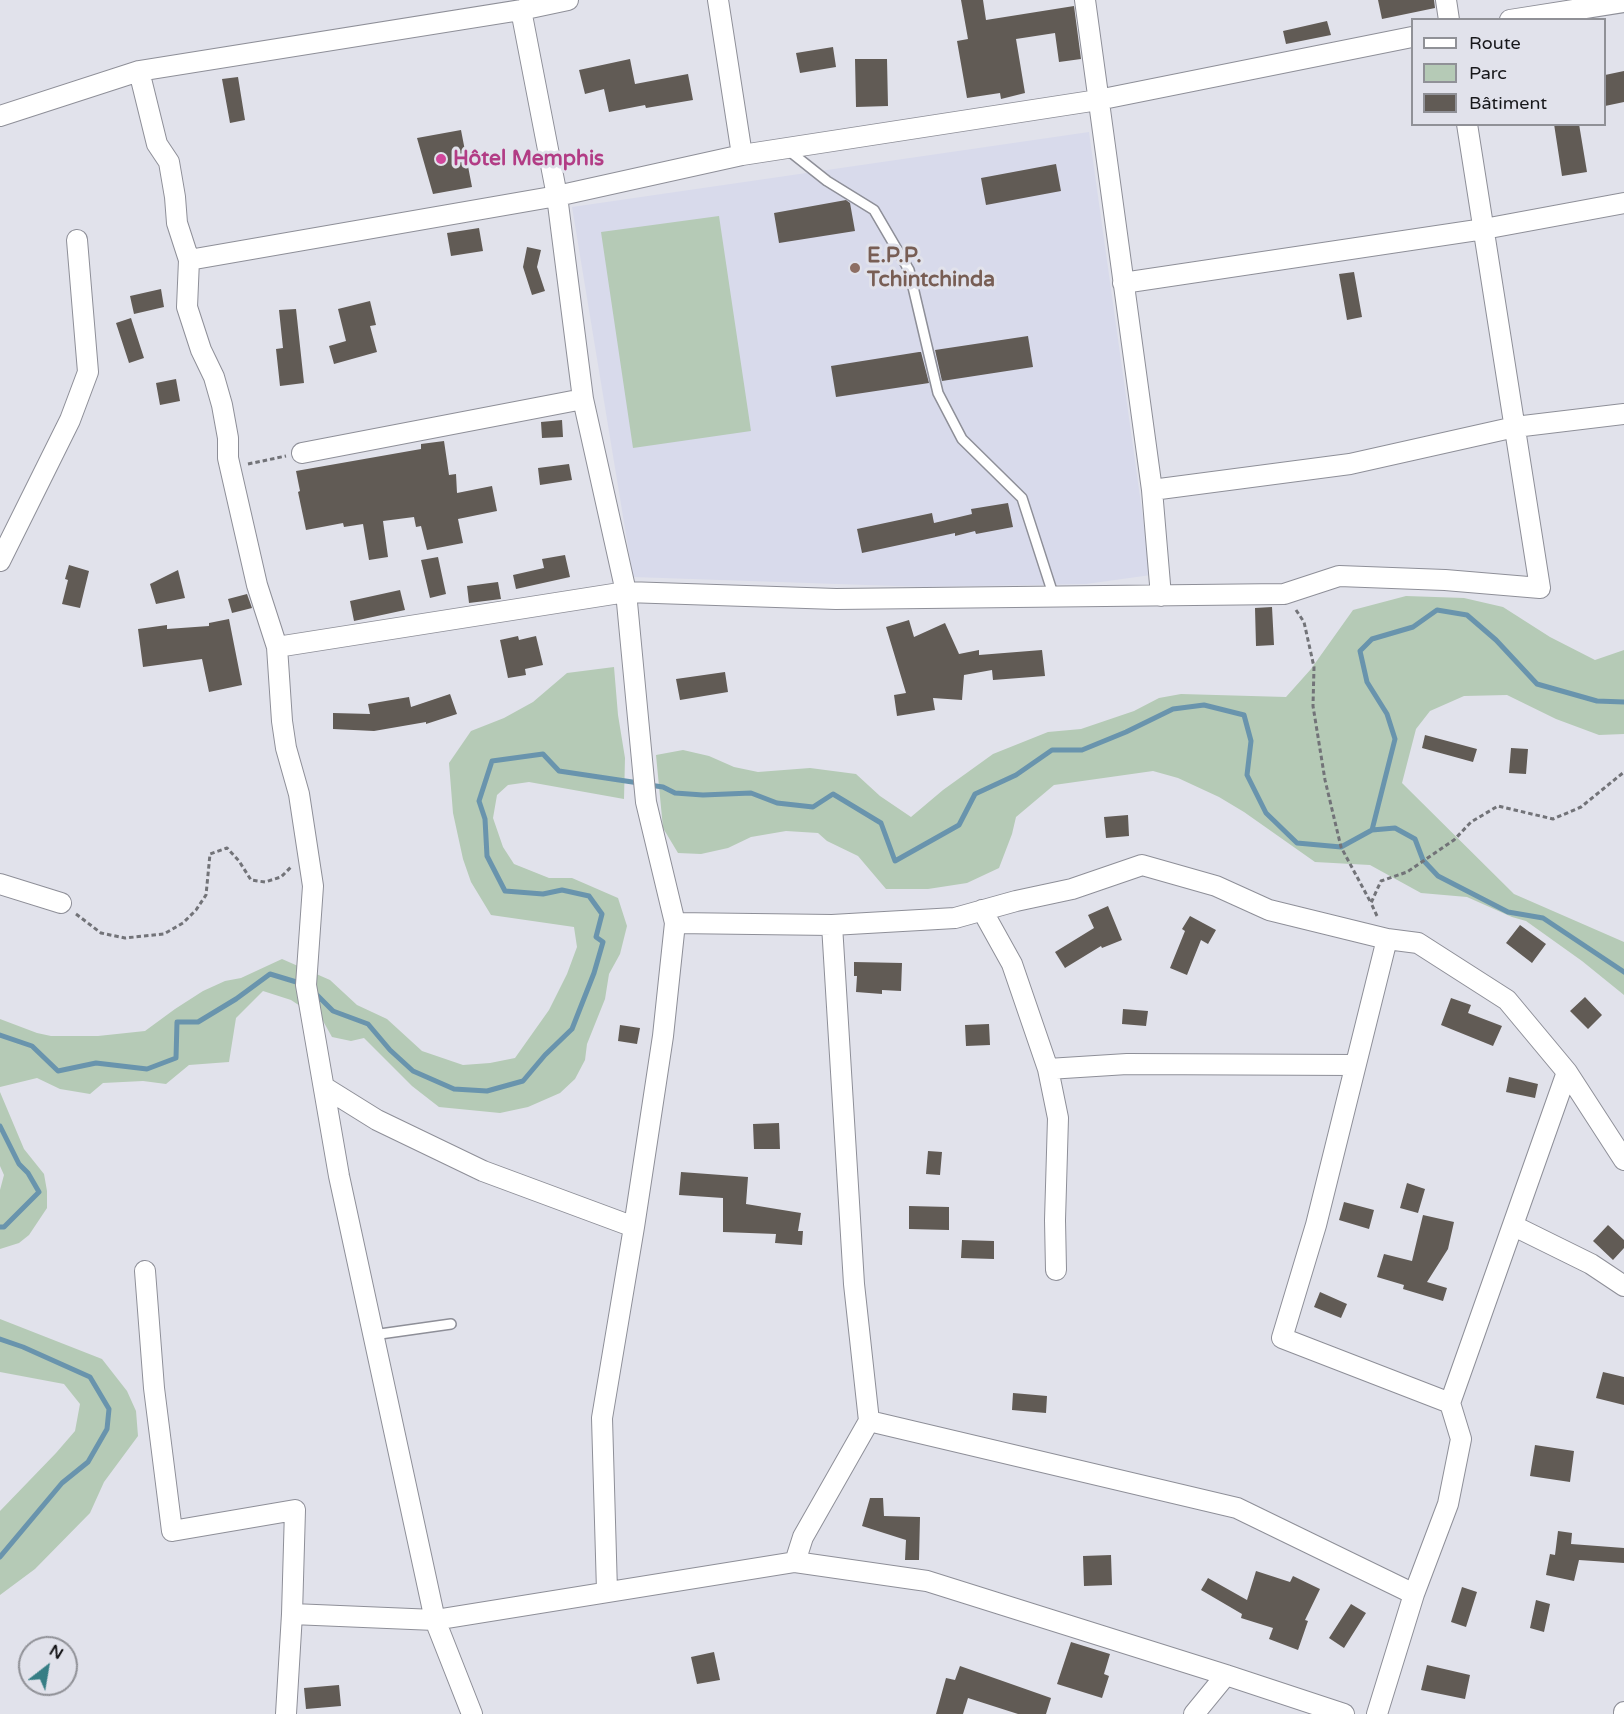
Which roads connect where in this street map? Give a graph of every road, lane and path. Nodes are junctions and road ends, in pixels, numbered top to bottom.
1 (568, 0) edge
2 (718, 0) edge
3 (1084, 0) edge
4 (1446, 0) edge
5 (1624, 2) edge
6 (521, 10) junction
7 (1449, 18) edge
8 (1523, 18) edge
9 (1411, 37) edge
10 (140, 71) junction
11 (1098, 100) junction
12 (0, 116) edge
13 (1467, 126) edge
14 (786, 148) junction
15 (742, 155) junction
16 (557, 196) junction
17 (1624, 203) edge
18 (1484, 229) junction
19 (77, 240) dead end
20 (189, 260) junction
21 (1123, 283) junction
22 (583, 399) junction
23 (1624, 414) edge
24 (1515, 427) junction
25 (302, 453) joint
26 (231, 468) junction
27 (1152, 490) junction
28 (0, 561) edge
29 (626, 592) junction
30 (1284, 594) junction
31 (1161, 596) junction
32 (1054, 597) junction
33 (277, 647) junction
34 (1624, 772) edge
35 (308, 854) junction
36 (0, 884) edge
37 (61, 903) joint
38 (1371, 903) junction
39 (982, 910) junction
40 (675, 923) junction
41 (832, 925) junction
42 (1388, 939) junction
43 (1354, 1065) junction
44 (1048, 1069) junction
45 (1567, 1072) junction
46 (324, 1087) junction
47 (1624, 1160) edge
48 (1514, 1226) junction
49 (634, 1227) junction
50 (1056, 1270) dead end
51 (145, 1272) dead end
52 (1624, 1286) edge
53 (452, 1324) dead end
54 (373, 1335) junction
55 (1450, 1403) junction
56 (868, 1420) junction
57 (795, 1562) junction
58 (607, 1591) junction
59 (1414, 1594) junction
60 (292, 1614) junction
61 (435, 1620) junction
62 (1226, 1675) junction
63 (286, 1714) edge
64 (472, 1714) edge
65 (1194, 1714) edge
66 (1344, 1714) edge
67 (1377, 1714) edge

1 - 6 street
2 - 15 street
3 - 11 street
4 - 7 street
5 - 8 street
6 - 10 street
6 - 16 street
9 - 11 street
10 - 12 street
10 - 20 street
11 - 14 street
11 - 21 street
13 - 18 street
14 - 15 street
14 - 32 lane
15 - 16 street
16 - 20 street
16 - 22 street
17 - 18 street
18 - 21 street
18 - 24 street
19 - 28 street
20 - 26 street
21 - 27 street
22 - 25 street
22 - 29 street
23 - 24 street
24 - 27 street
24 - 30 street
25 - 26 path
26 - 33 street
27 - 31 street
29 - 32 street
29 - 33 street
29 - 40 street
30 - 31 street
30 - 38 path
31 - 32 street
33 - 35 street
34 - 38 path
35 - 37 path
35 - 46 street
36 - 37 street
38 - 42 path
39 - 41 street
39 - 42 street
39 - 44 street
40 - 41 street
40 - 49 street
41 - 56 street
42 - 43 street
42 - 45 street
43 - 44 street
43 - 55 street
44 - 50 street
45 - 47 street
45 - 48 street
46 - 49 street
46 - 54 street
48 - 52 street
48 - 55 street
49 - 58 street
51 - 60 street
53 - 54 lane
54 - 61 street
55 - 59 street
56 - 57 street
56 - 59 street
57 - 58 street
57 - 62 street
58 - 61 street
59 - 67 street
60 - 61 street
60 - 63 street
61 - 64 street
62 - 65 street
62 - 66 street

